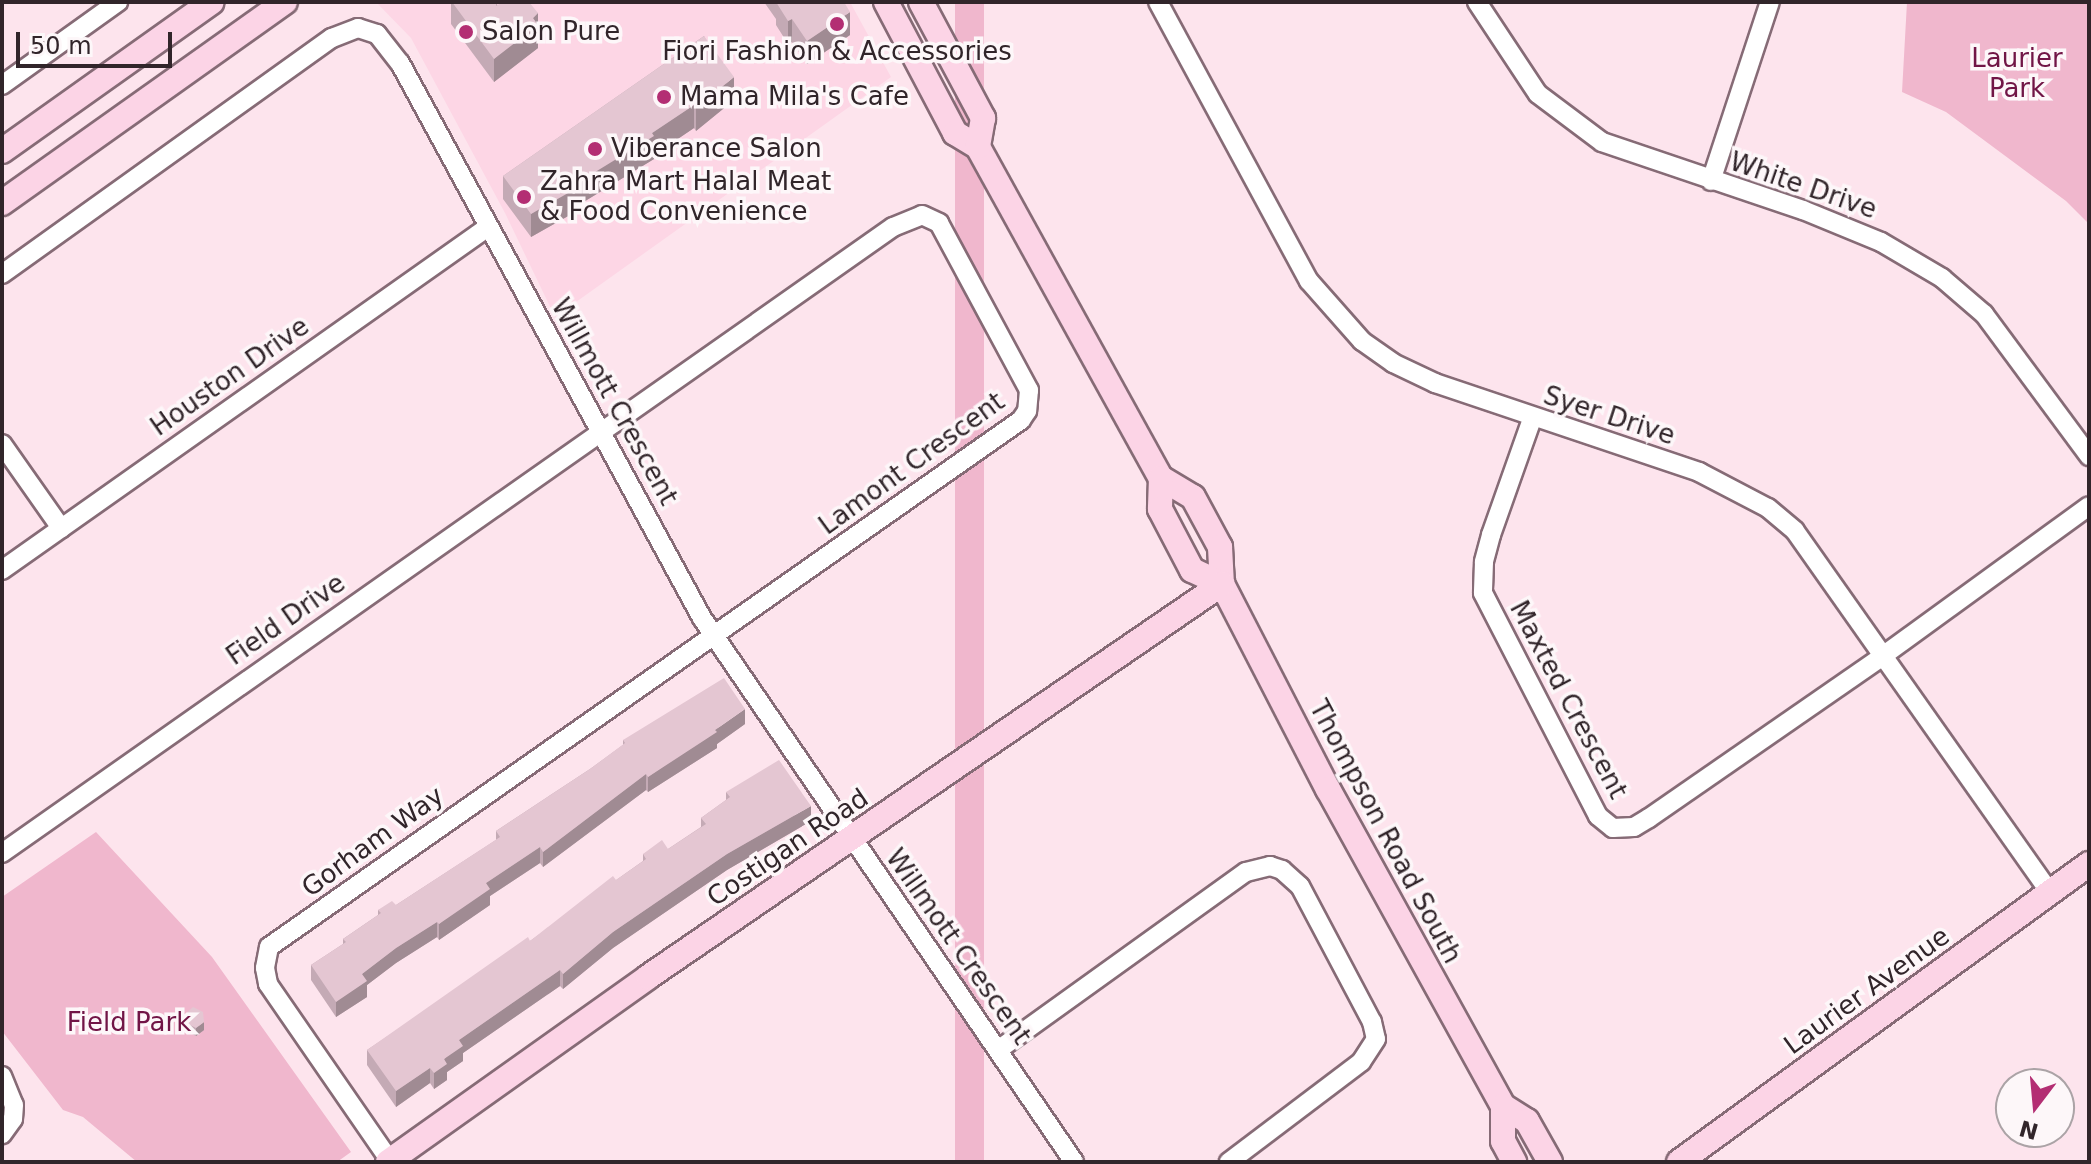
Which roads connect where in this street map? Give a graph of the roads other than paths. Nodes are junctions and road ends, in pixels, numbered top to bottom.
1 (118, 2) edge
2 (212, 2) edge
3 (285, 2) edge
4 (886, 2) edge
5 (921, 2) edge
6 (1158, 2) edge
7 (1477, 2) edge
8 (1770, 2) edge
9 (2, 85) edge
10 (978, 147) junction
11 (2, 151) edge
12 (1711, 181) junction
13 (2, 203) edge
14 (488, 227) junction
15 (2, 274) edge
16 (1532, 419) junction
17 (600, 430) junction
18 (2, 444) edge
19 (2089, 456) edge
20 (1161, 478) junction
21 (2089, 506) edge
22 (61, 528) junction
23 (2, 570) edge
24 (1222, 584) junction
25 (715, 637) junction
26 (1884, 655) junction
27 (852, 839) junction
28 (2, 853) edge
29 (2089, 864) edge
30 (2050, 893) junction
31 (998, 1050) junction
32 (2, 1076) edge
33 (1503, 1106) junction
34 (2, 1134) edge
35 (389, 1161) edge
36 (1074, 1162) edge
37 (1229, 1162) edge
38 (1514, 1162) edge
39 (1550, 1162) edge
40 (1679, 1162) edge

1 - 9 street
2 - 11 main road
3 - 13 main road
4 - 10 main road, Thompson Road South
5 - 10 main road, Thompson Road South
6 - 16 street, Syer Drive
7 - 12 street, White Drive
8 - 12 street
10 - 20 main road, Thompson Road South
12 - 19 street, White Drive
14 - 15 street, Willmott Crescent
14 - 17 street, Willmott Crescent
14 - 22 street, Houston Drive
16 - 26 street, Syer Drive
16 - 26 street, Maxted Crescent
17 - 25 street, Willmott Crescent
17 - 25 street, Lamont Crescent
17 - 28 street, Field Drive
18 - 22 street
20 - 24 main road, Thompson Road South
20 - 24 main road, Thompson Road South
21 - 26 street
22 - 23 street, Houston Drive
24 - 27 main road, Costigan Road
24 - 33 main road, Thompson Road South
25 - 27 street, Willmott Crescent
25 - 35 street, Gorham Way
26 - 30 street, Syer Drive
27 - 31 street, Willmott Crescent
27 - 35 main road, Costigan Road
29 - 30 main road, Laurier Avenue
30 - 40 main road, Laurier Avenue
31 - 36 street, Willmott Crescent
31 - 37 street
32 - 34 street
33 - 38 main road, Thompson Road South
33 - 39 main road, Thompson Road South

